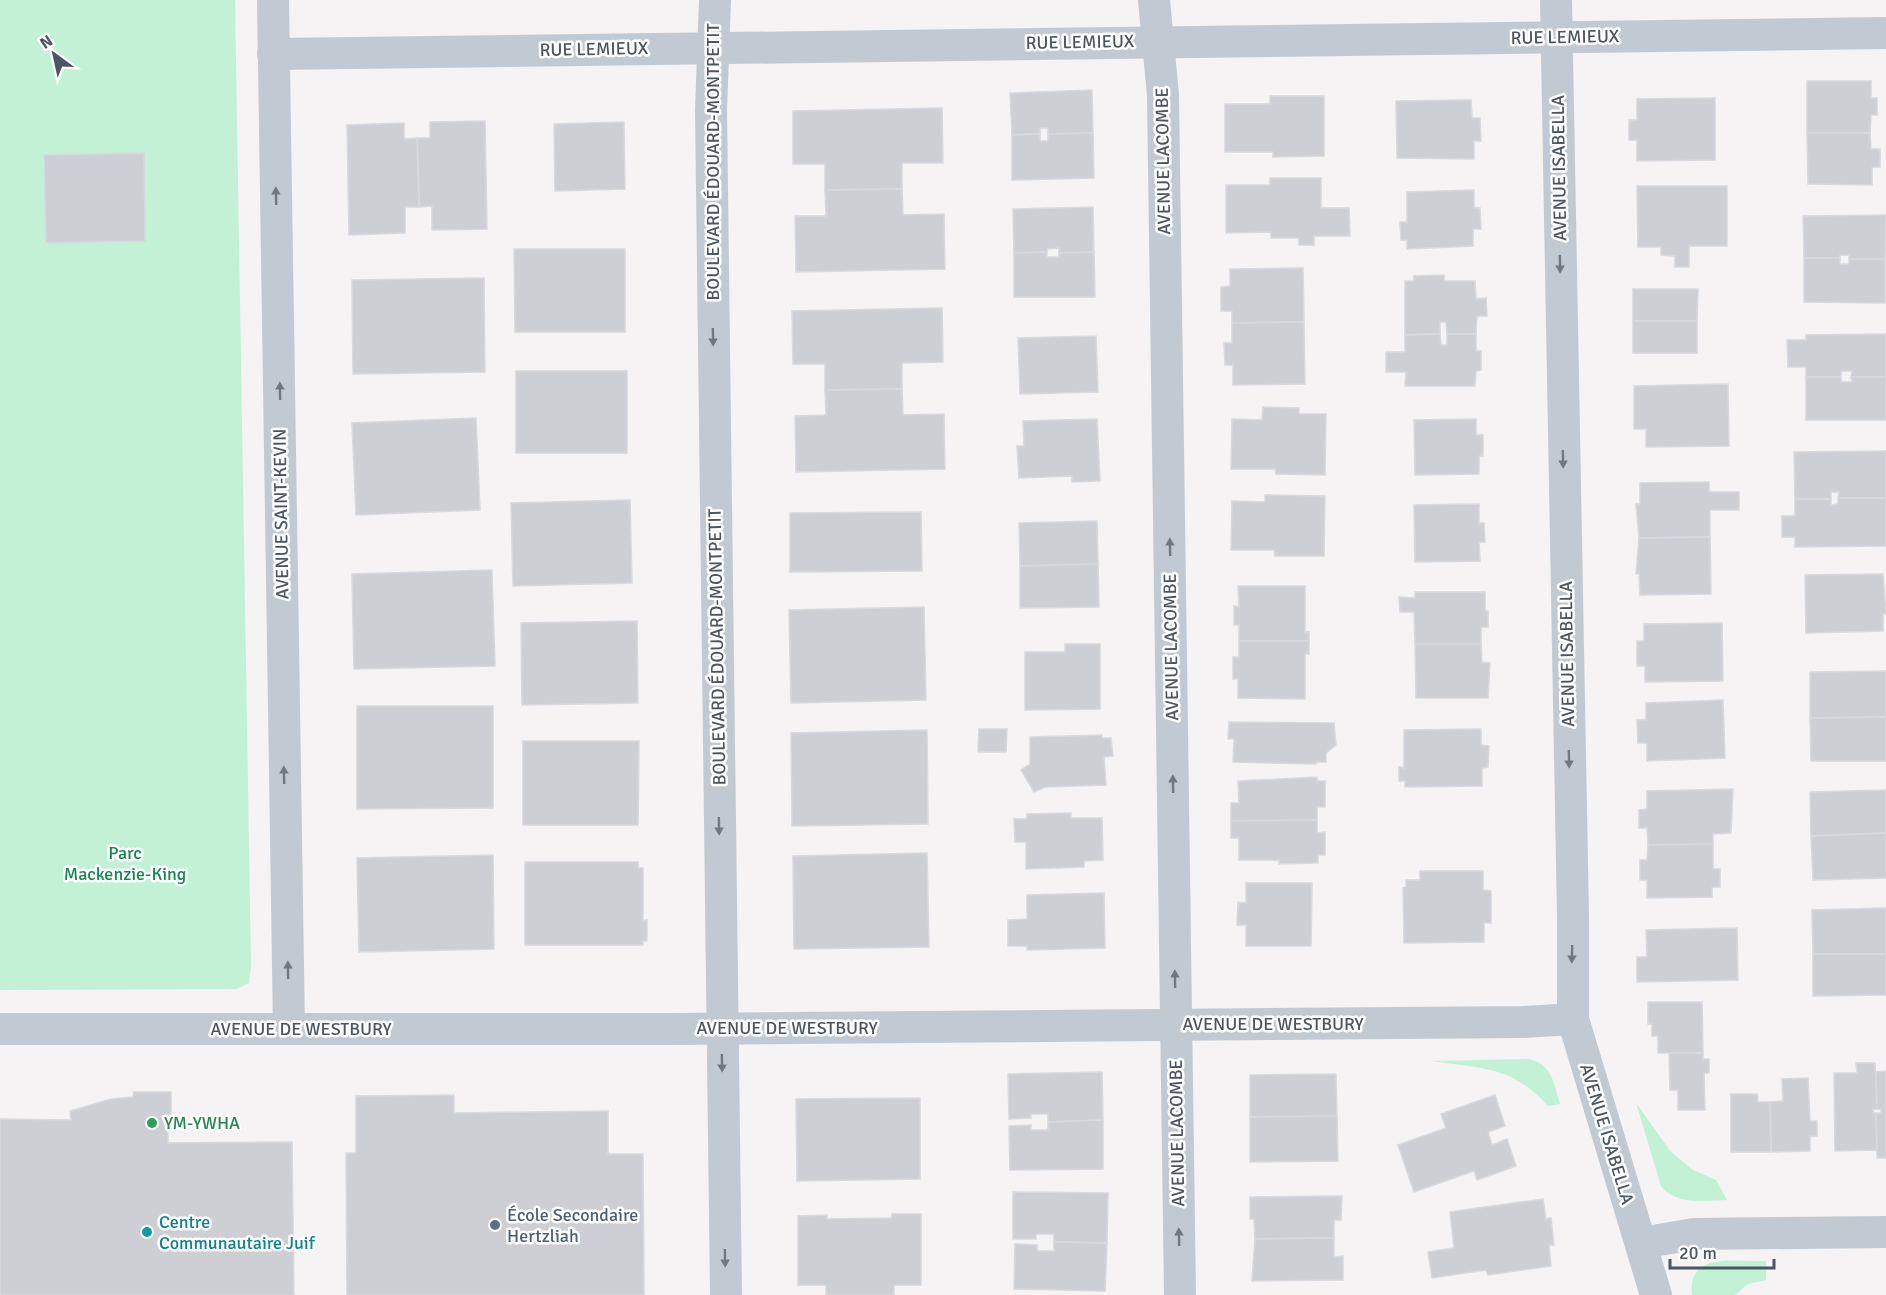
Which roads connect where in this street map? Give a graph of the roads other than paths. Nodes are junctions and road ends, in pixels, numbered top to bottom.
1 (273, 0) edge
2 (715, 0) edge
3 (1154, 0) edge
4 (1556, 0) edge
5 (1886, 33) edge
6 (1557, 38) junction
7 (1158, 41) junction
8 (713, 47) junction
9 (273, 54) junction
10 (1573, 1019) junction
11 (1175, 1024) junction
12 (722, 1028) junction
13 (0, 1029) edge
14 (289, 1029) junction
15 (1886, 1232) edge
16 (1641, 1243) junction
17 (726, 1295) edge
18 (1180, 1295) edge
19 (1656, 1295) edge

1 - 9 street, AVENUE SAINT-KEVIN
2 - 8 street, BOULEVARD ÉDOUARD-MONTPETIT
3 - 7 street, AVENUE LACOMBE
4 - 6 street, AVENUE ISABELLA
5 - 6 street, RUE LEMIEUX
6 - 7 street, RUE LEMIEUX
6 -> 10 street, AVENUE ISABELLA
7 - 8 street, RUE LEMIEUX
11 -> 7 street, AVENUE LACOMBE
8 - 9 street, RUE LEMIEUX
8 -> 12 street, BOULEVARD ÉDOUARD-MONTPETIT
14 -> 9 street, AVENUE SAINT-KEVIN
10 - 11 street, AVENUE DE WESTBURY
10 - 16 street, AVENUE ISABELLA
11 - 12 street, AVENUE DE WESTBURY
18 -> 11 street, AVENUE LACOMBE
12 - 14 street, AVENUE DE WESTBURY
12 -> 17 street, BOULEVARD ÉDOUARD-MONTPETIT
13 - 14 street, AVENUE DE WESTBURY
15 - 16 street
16 - 19 street, AVENUE ISABELLA

